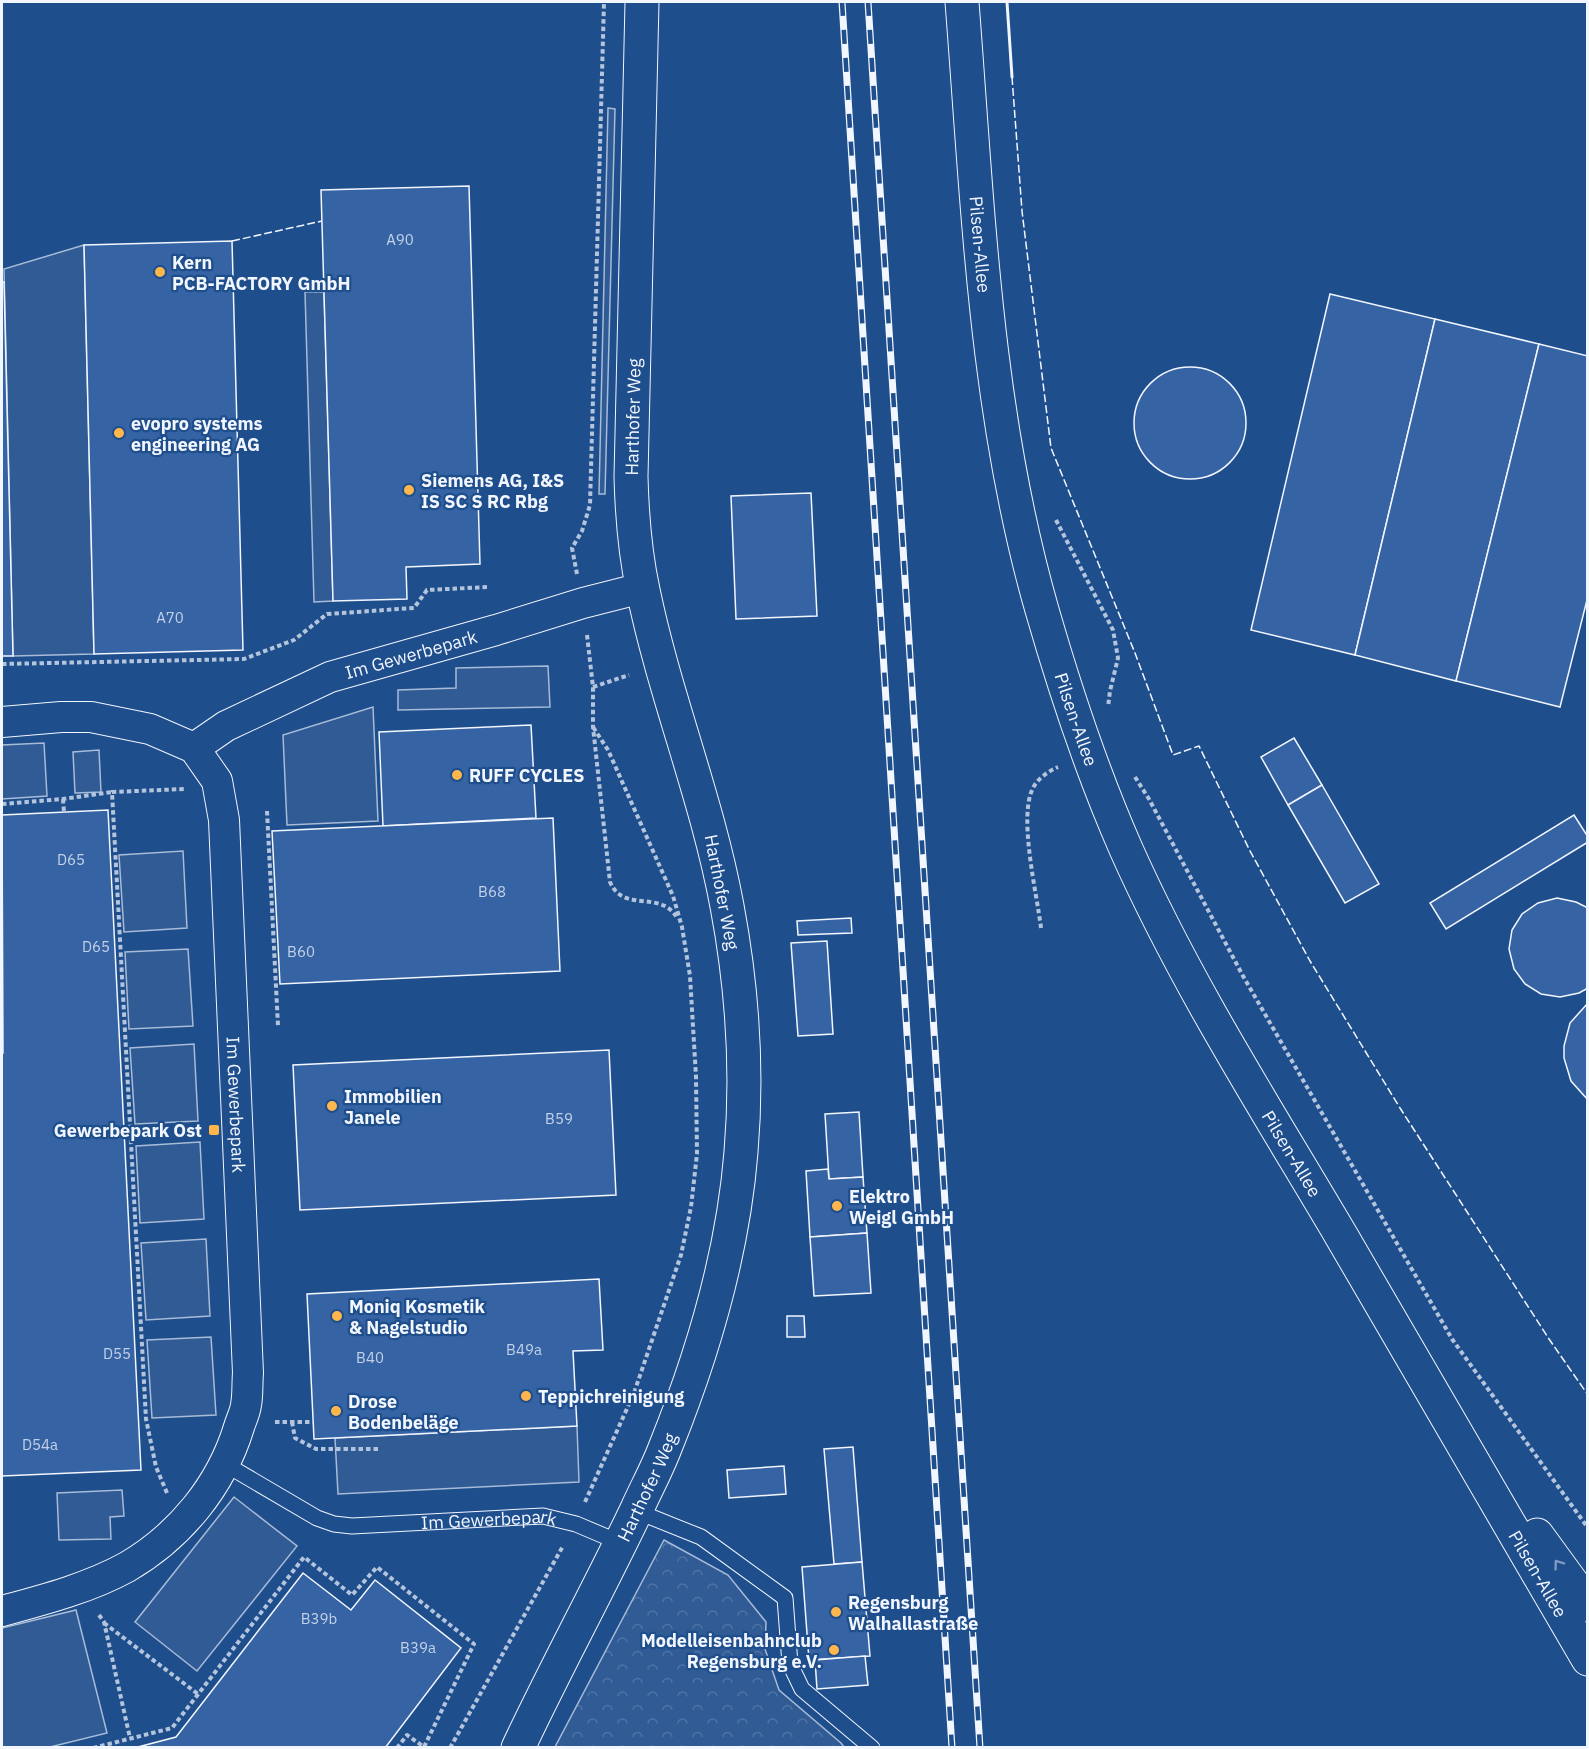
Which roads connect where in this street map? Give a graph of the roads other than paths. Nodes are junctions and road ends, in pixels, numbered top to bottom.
1 (642, 2) edge
2 (962, 2) edge
3 (642, 588) junction
4 (2, 722) edge
5 (194, 748) junction
6 (1417, 1364) junction
7 (225, 1464) junction
8 (636, 1511) junction
9 (621, 1543) junction
10 (1587, 1605) edge
11 (2, 1611) edge
12 (1587, 1659) edge
13 (518, 1748) edge
14 (872, 1748) edge

1 - 3 main road, Harthofer Weg
2 - 6 main road, Pilsen-Allee
3 - 5 street, Im Gewerbepark
3 - 8 main road, Harthofer Weg
4 - 5 street
5 - 7 street, Im Gewerbepark
10 -> 6 main road, Pilsen-Allee
6 - 12 main road, Pilsen-Allee
7 - 9 lane, Im Gewerbepark
7 - 11 street, Im Gewerbepark
8 - 9 main road, Harthofer Weg
8 - 14 lane
9 - 13 main road, Harthofer Weg

